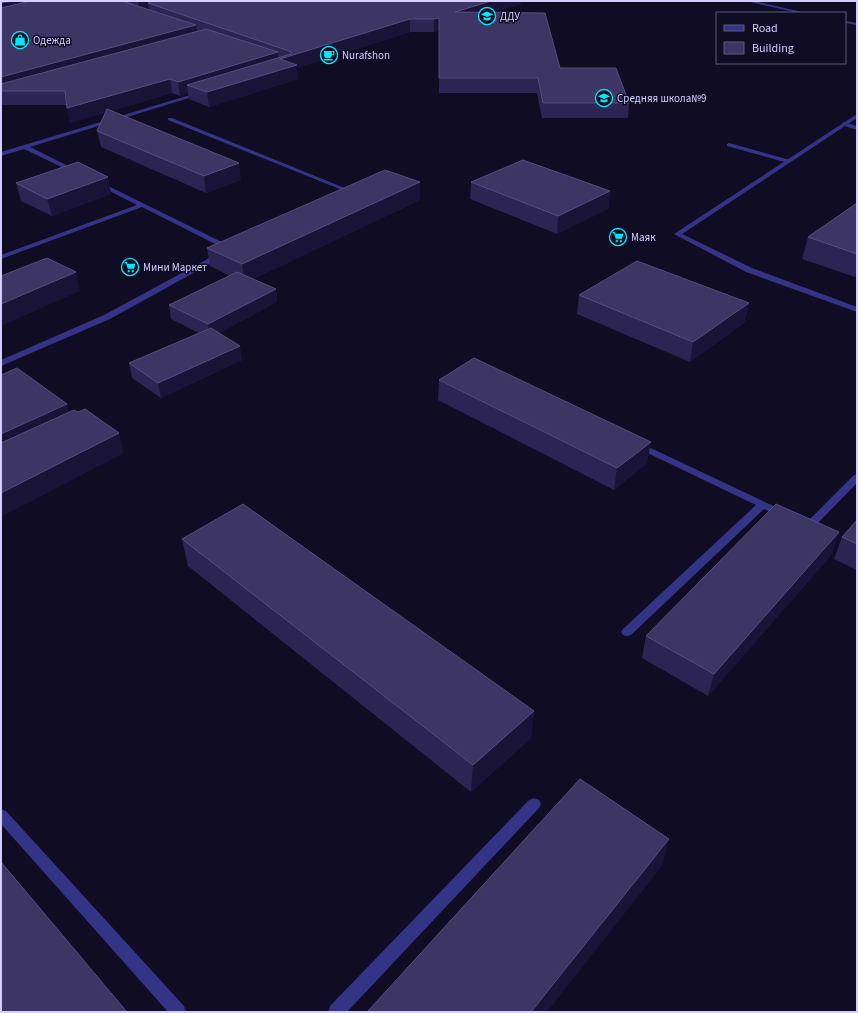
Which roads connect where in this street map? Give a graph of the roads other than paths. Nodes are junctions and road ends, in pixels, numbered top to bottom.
1 (748, 1) edge
2 (799, 12) edge
3 (846, 22) edge
4 (857, 24) edge
5 (206, 92) edge
6 (857, 116) edge
7 (170, 119) dead end
8 (844, 124) junction
9 (857, 128) edge
10 (729, 145) dead end
11 (25, 147) junction
12 (1, 154) edge
13 (788, 161) junction
14 (88, 178) edge
15 (94, 181) edge
16 (347, 196) edge
17 (143, 205) junction
18 (239, 246) edge
19 (232, 249) junction
20 (1, 257) edge
21 (857, 310) edge
22 (1, 363) edge
23 (628, 439) edge
24 (857, 477) edge
25 (762, 505) junction
26 (626, 632) dead end
27 (534, 804) dead end
28 (1, 815) edge
29 (178, 1012) edge
30 (336, 1012) edge

1 - 2 street
3 - 4 street
5 - 11 street
6 - 8 street
7 - 16 street
8 - 9 street
8 - 13 street
10 - 13 street
11 - 12 street
11 - 14 street
13 - 21 street
15 - 17 street
17 - 19 street
17 - 20 street
18 - 19 street
19 - 22 street
23 - 25 street
24 - 25 street
25 - 26 street
27 - 30 street
28 - 29 street

